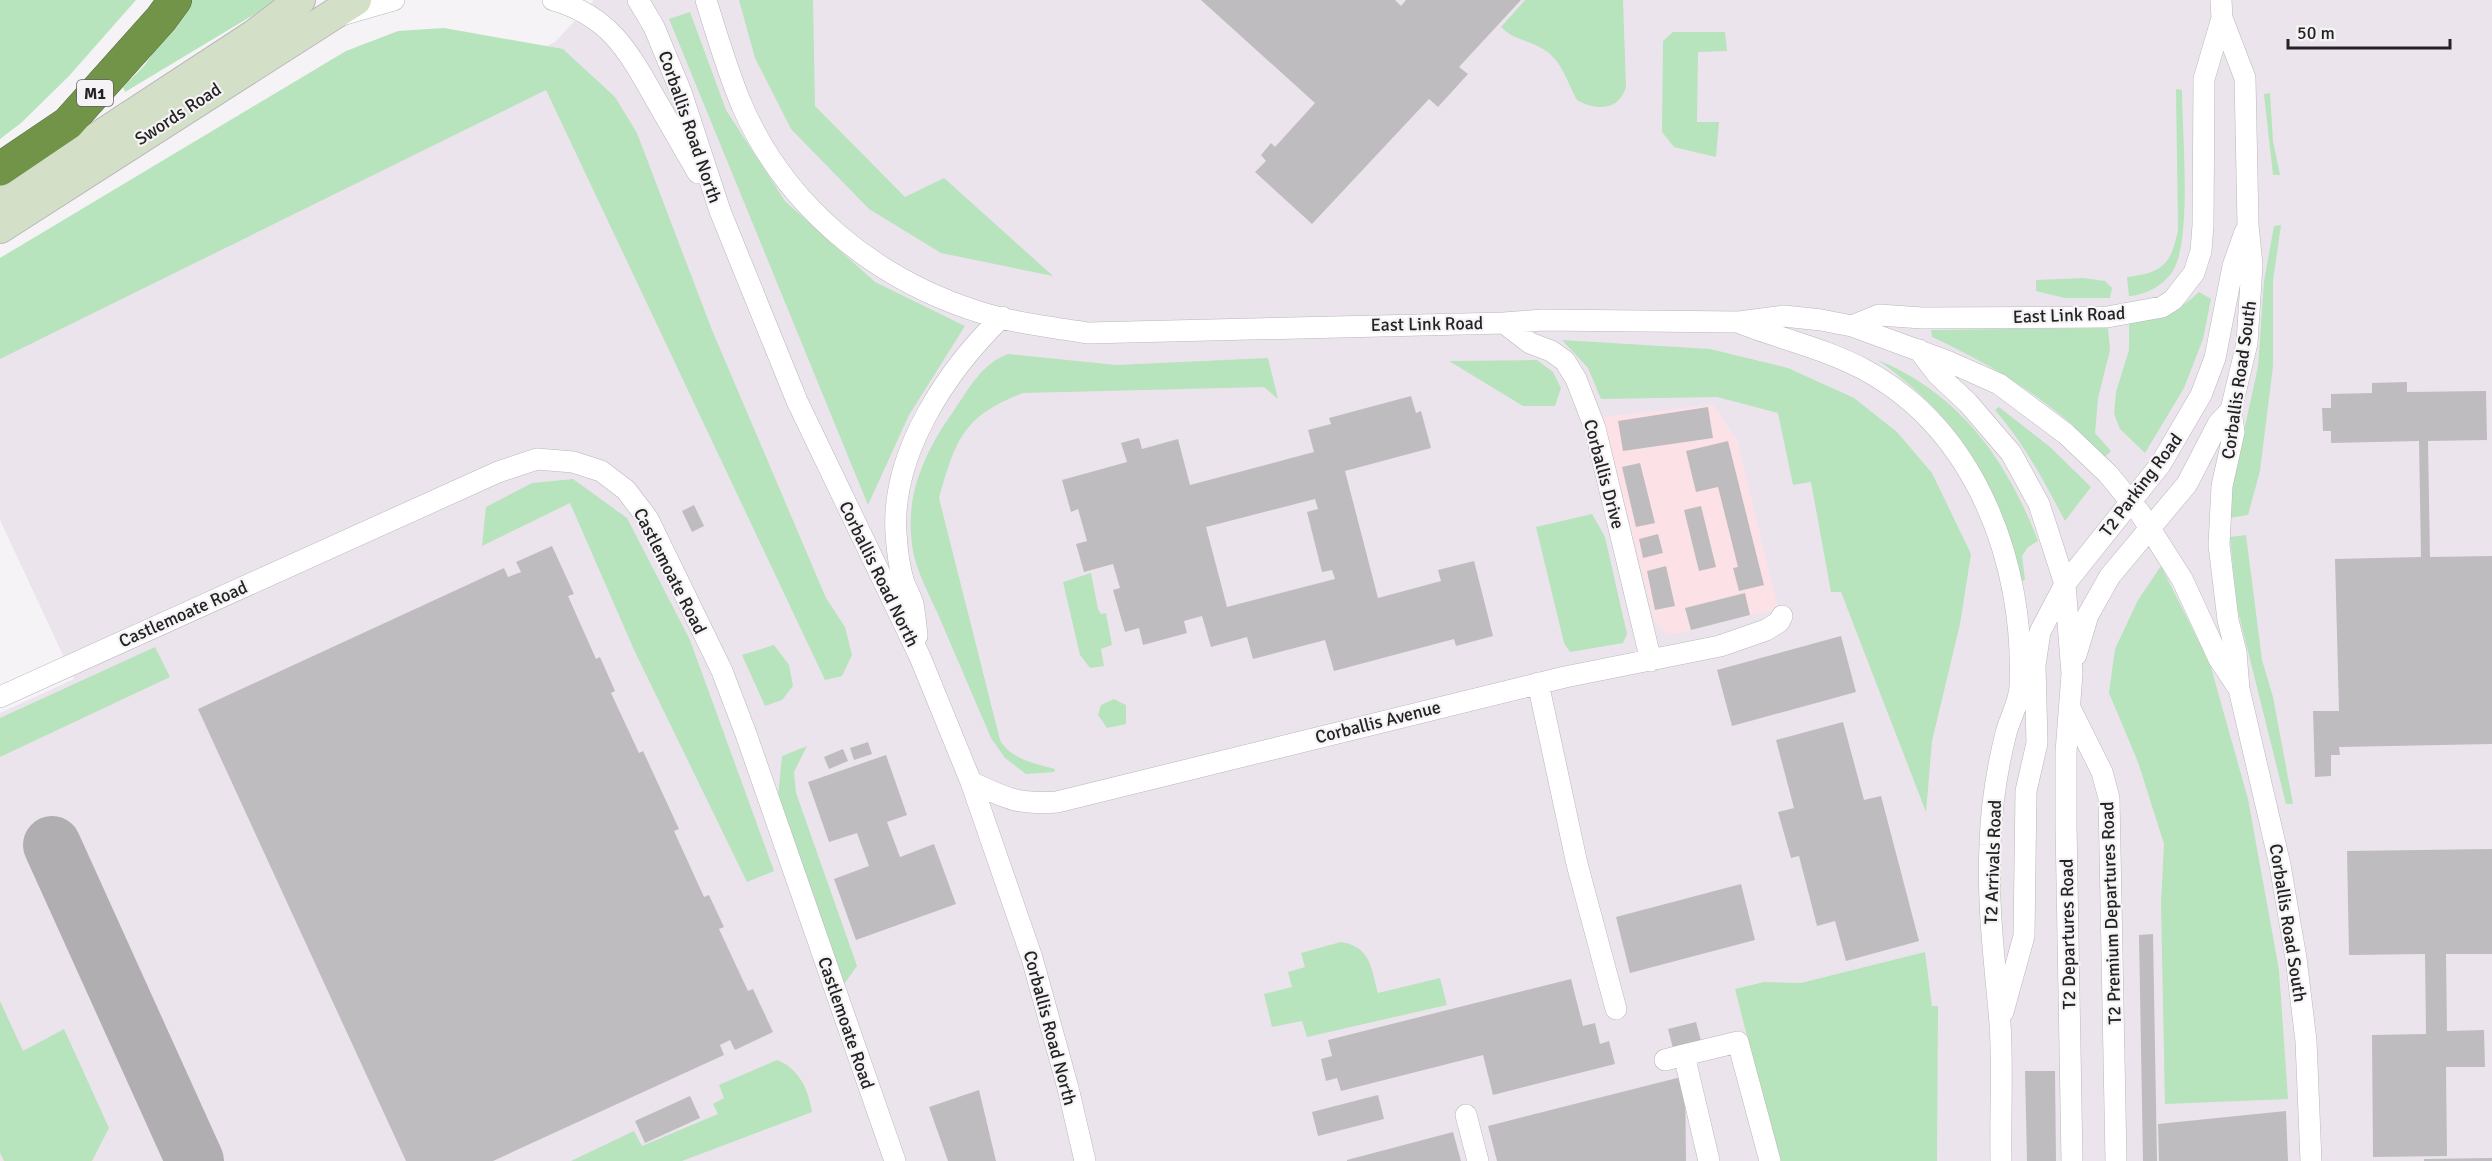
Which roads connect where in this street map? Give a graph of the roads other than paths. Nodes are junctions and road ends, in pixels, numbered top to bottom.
1 (174, 0) edge
2 (356, 0) edge
3 (394, 0) edge
4 (553, 0) edge
5 (638, 0) edge
6 (706, 0) edge
7 (305, 8) edge
8 (2222, 9) edge
9 (0, 169) edge
10 (0, 182) edge
11 (0, 201) edge
12 (720, 211) junction
13 (2248, 225) junction
14 (0, 228) edge
15 (1002, 317) junction
16 (1739, 322) junction
17 (1504, 323) junction
18 (1852, 326) junction
19 (1918, 350) junction
20 (2231, 410) junction
21 (2129, 502) junction
22 (2149, 527) junction
23 (2065, 584) junction
24 (1782, 616) dead end
25 (2040, 632) joint
26 (920, 657) junction
27 (1651, 661) junction
28 (2072, 674) junction
29 (1538, 683) junction
30 (2239, 689) junction
31 (0, 697) edge
32 (2070, 708) junction
33 (971, 782) junction
34 (1616, 1009) dead end
35 (2000, 1024) junction
36 (1466, 1115) dead end
37 (895, 1161) edge
38 (1084, 1161) edge
39 (1478, 1161) edge
40 (1709, 1161) edge
41 (1770, 1161) edge
42 (2001, 1161) edge
43 (2072, 1161) edge
44 (2116, 1161) edge
45 (2311, 1161) edge

1 - 9 highway, M1
2 - 7 main road, Swords Road
3 - 7 street
4 - 12 street
5 - 12 street, Corballis Road North
6 - 15 street, East Link Road
7 - 10 main road
7 - 11 main road, Swords Road
7 - 14 main road, Swords Road
8 - 13 street, Corballis Road South
8 - 18 street, East Link Road
12 - 26 street, Corballis Road North
13 - 20 street, Corballis Road South
13 - 21 street, T2 Parking Road
15 - 17 street, East Link Road
15 - 26 street
16 - 17 street, East Link Road
16 - 18 street, East Link Road
16 - 35 street, T2 Arrivals Road
17 - 27 street, Corballis Drive
18 - 19 street, East Link Road
19 - 21 street, East Link Road
19 - 23 street
20 - 22 street
20 - 30 street, Corballis Road South
21 - 22 street, Corballis Road South
21 - 23 street, T2 Parking Road
22 - 28 street
22 - 30 street, Corballis Road South
23 - 25 street, T2 Parking Road
23 - 28 street
24 - 27 street, Corballis Avenue
25 - 35 street, T2 Arrivals Road
26 - 33 street, Corballis Road North
27 - 29 street, Corballis Avenue
28 - 32 street, T2 Premium Departures Road
29 - 33 street, Corballis Avenue
29 - 34 street
30 - 45 street, Corballis Road South
31 - 37 street, Castlemoate Road
32 - 43 street, T2 Departures Road
32 - 44 street, T2 Premium Departures Road
33 - 38 street, Corballis Road North
35 - 42 street, T2 Arrivals Road
36 - 39 street
40 - 41 street

